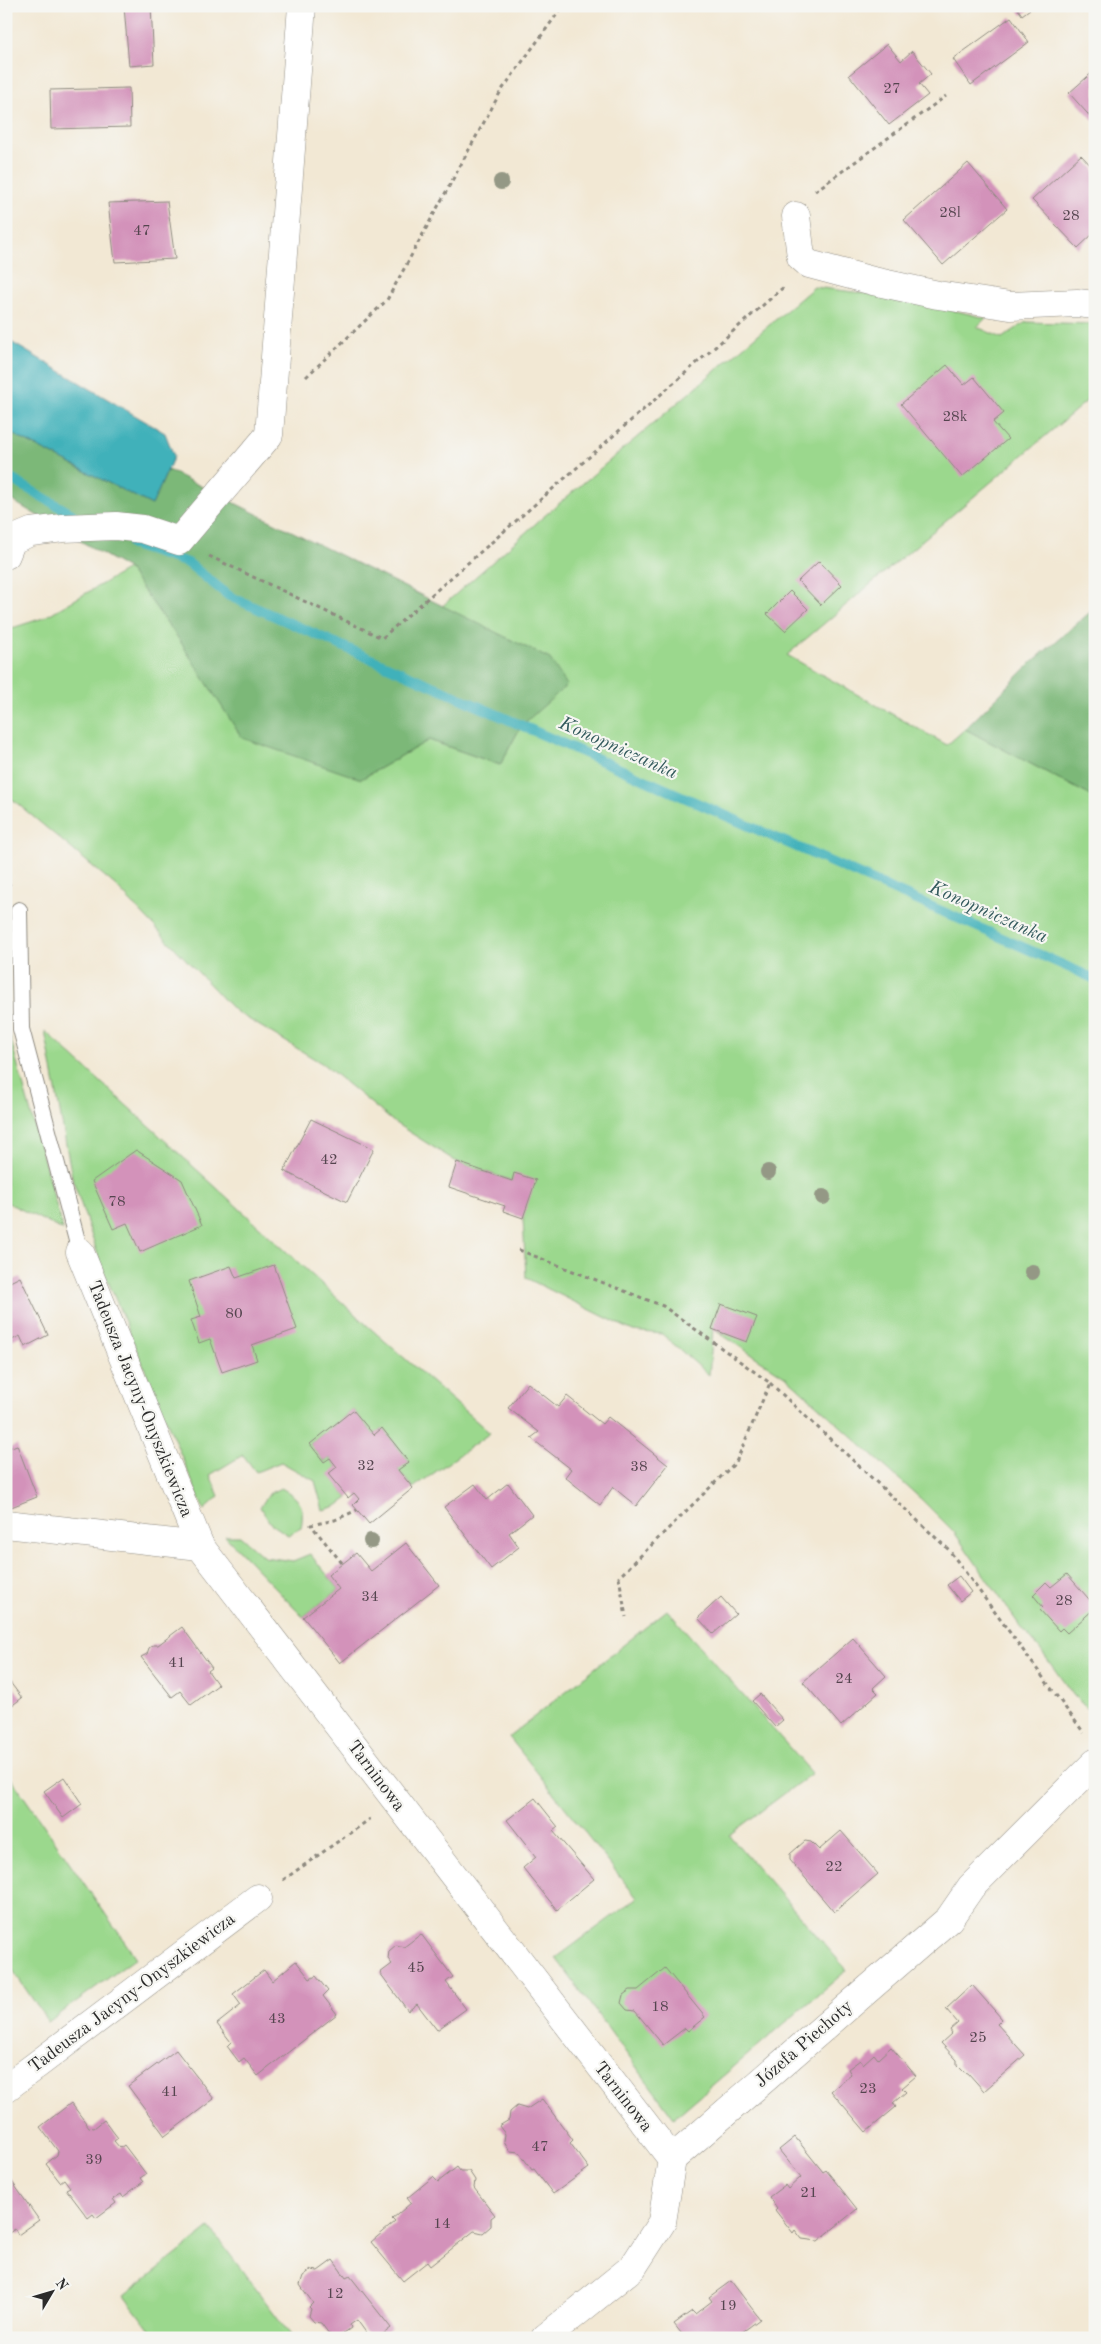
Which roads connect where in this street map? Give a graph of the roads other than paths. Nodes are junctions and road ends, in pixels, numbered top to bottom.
1 (302, 6) edge
2 (796, 216) road end
3 (1095, 305) edge
4 (8, 542) edge
5 (19, 910) dead end
6 (80, 1252) joint
7 (6, 1524) edge
8 (200, 1546) junction
9 (1092, 1751) edge
10 (258, 1898) road end
11 (6, 2088) edge
12 (672, 2159) junction
13 (545, 2338) edge

1 - 4 street
2 - 3 street
5 - 6 lane
6 - 8 street, Tadeusza Jacyny-Onyszkiewicza
7 - 8 street
8 - 12 street, Tarninowa
9 - 12 street, Józefa Piechoty
10 - 11 street, Tadeusza Jacyny-Onyszkiewicza
12 - 13 street

